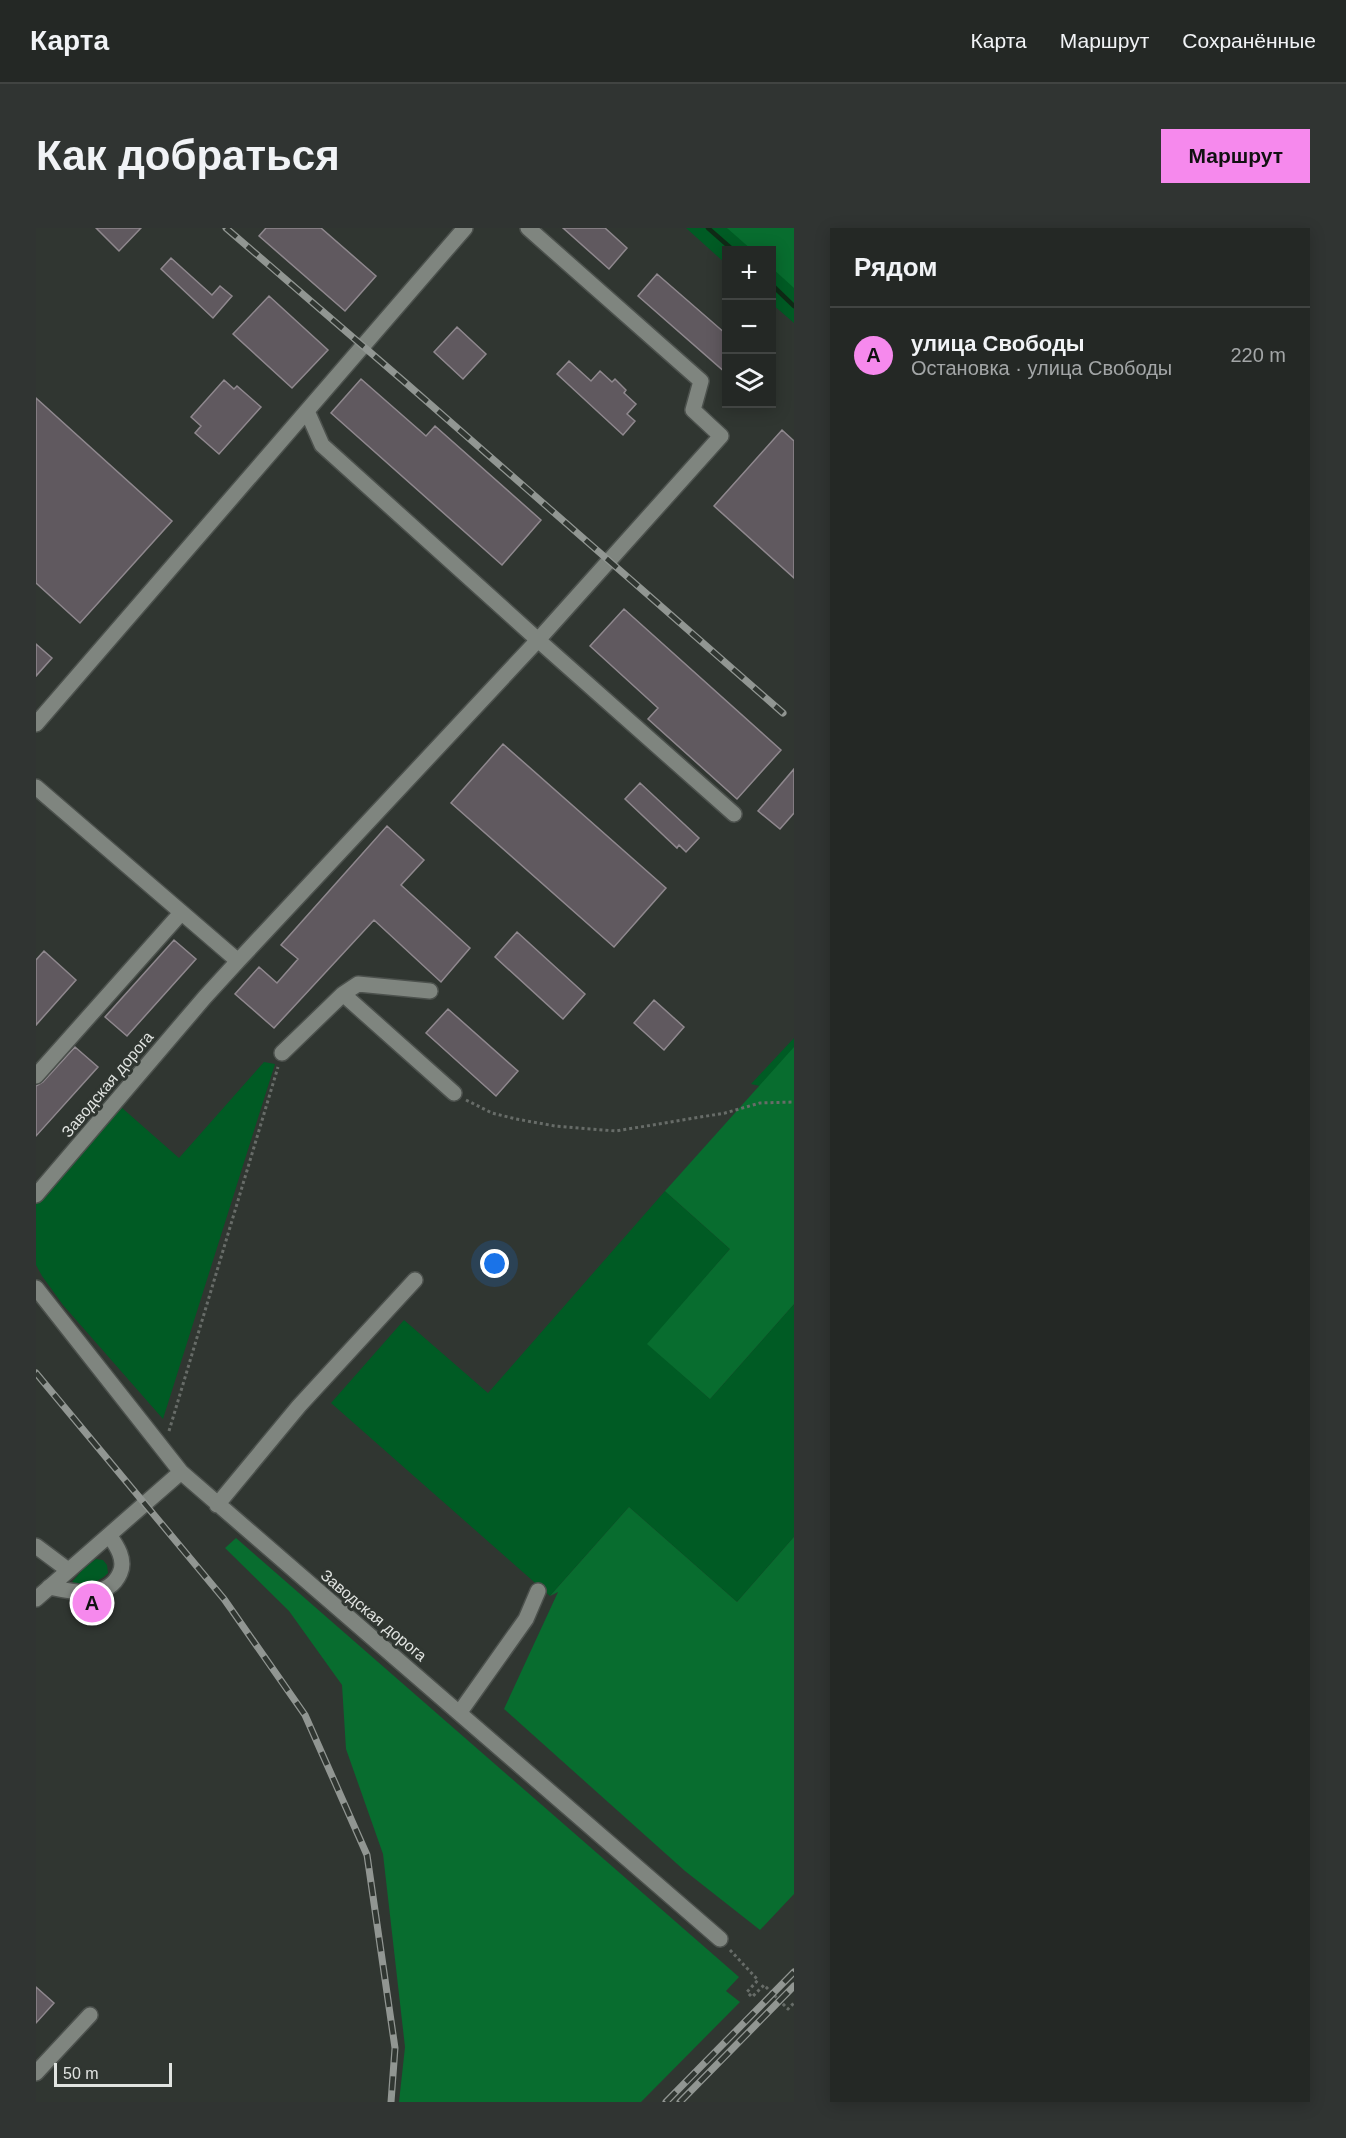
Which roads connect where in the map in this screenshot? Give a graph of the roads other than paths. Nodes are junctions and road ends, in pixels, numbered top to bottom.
1 (465, 228) edge
2 (528, 228) edge
3 (307, 411) junction
4 (538, 640) junction
5 (36, 724) edge
6 (36, 787) edge
7 (734, 814) dead end
8 (181, 913) junction
9 (238, 961) junction
10 (430, 991) dead end
11 (343, 994) junction
12 (282, 1053) road end
13 (36, 1076) edge
14 (454, 1093) road end
15 (36, 1195) edge
16 (415, 1280) dead end
17 (36, 1287) edge
18 (181, 1472) junction
19 (217, 1504) junction
20 (109, 1535) junction
21 (36, 1546) edge
22 (68, 1570) junction
23 (49, 1587) junction
24 (538, 1591) dead end
25 (36, 1599) edge
26 (460, 1712) junction
27 (726, 1945) road end
28 (90, 2015) dead end
29 (36, 2073) edge

1 - 3 street
2 - 4 street, Заводская дорога
3 - 4 street
3 - 5 street
4 - 7 street
4 - 9 street, Заводская дорога
6 - 8 street
8 - 9 street
8 - 13 street
9 - 15 street, Заводская дорога
10 - 11 street
11 - 12 street
11 - 14 street
16 - 19 street
17 - 18 street, Заводская дорога
18 - 19 street, Заводская дорога
18 - 20 street
19 - 26 street, Заводская дорога
20 - 22 street
20 - 23 street
21 - 22 street
22 - 23 street
23 - 25 street
24 - 26 street
26 - 27 street, Заводская дорога
28 - 29 street

